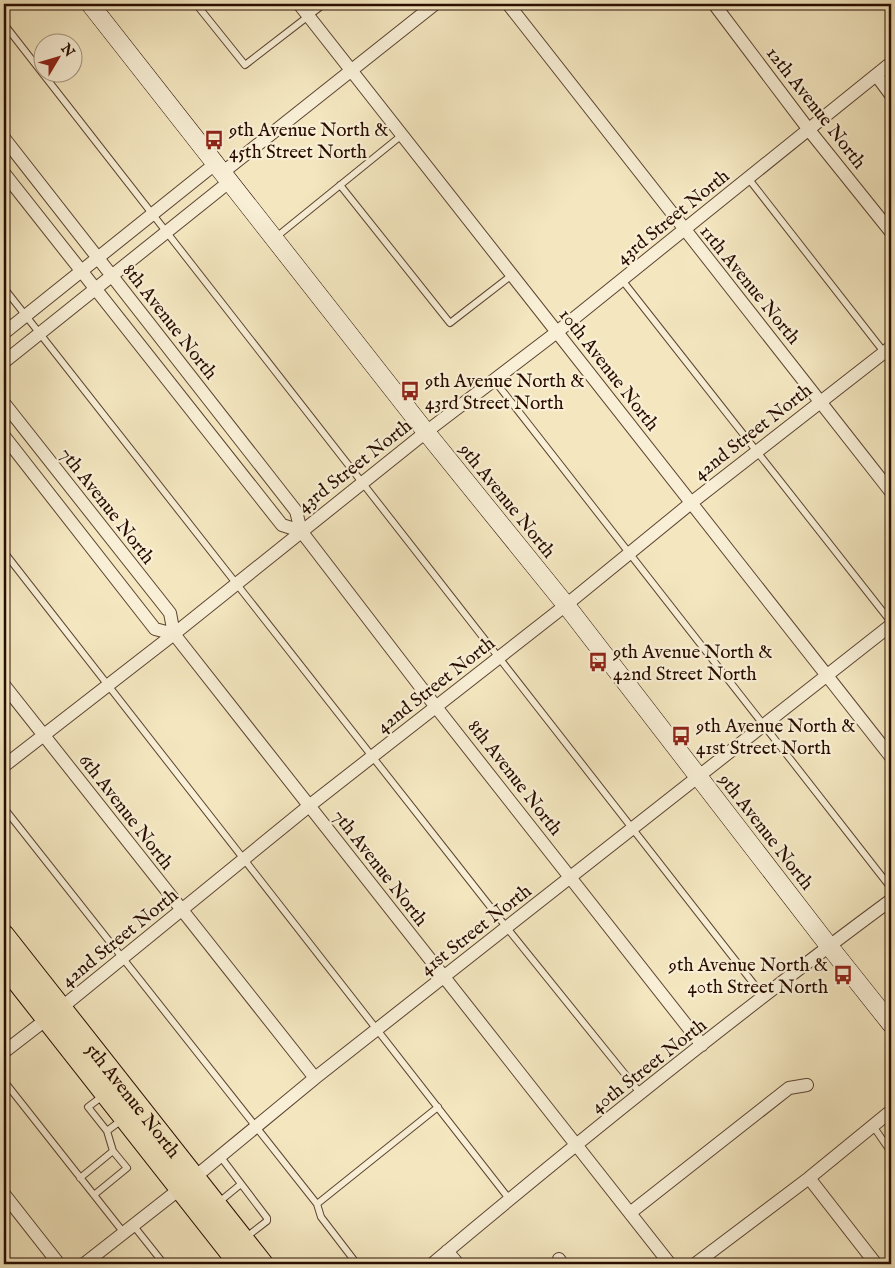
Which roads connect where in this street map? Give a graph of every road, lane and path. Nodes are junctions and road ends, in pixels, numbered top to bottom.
1 (90, 4) edge
2 (196, 4) edge
3 (299, 4) edge
4 (324, 4) edge
5 (435, 4) edge
6 (508, 4) edge
7 (714, 4) edge
8 (309, 16) junction
9 (4, 24) edge
10 (891, 64) edge
11 (351, 70) junction
12 (876, 75) junction
13 (891, 95) edge
14 (809, 130) junction
15 (402, 135) junction
16 (4, 138) edge
17 (4, 173) edge
18 (222, 173) junction
19 (748, 178) junction
20 (340, 185) junction
21 (153, 214) junction
22 (684, 230) junction
23 (167, 232) junction
24 (891, 232) edge
25 (274, 238) junction
26 (99, 257) junction
27 (81, 271) junction
28 (512, 275) junction
29 (113, 276) junction
30 (622, 280) junction
31 (4, 288) edge
32 (95, 289) junction
33 (25, 316) junction
34 (557, 332) junction
35 (4, 333) edge
36 (40, 334) junction
37 (889, 354) edge
38 (4, 362) edge
39 (494, 380) junction
40 (821, 402) junction
41 (4, 403) edge
42 (426, 432) junction
43 (4, 436) edge
44 (757, 451) junction
45 (362, 483) junction
46 (891, 492) edge
47 (691, 503) junction
48 (301, 531) junction
49 (4, 552) edge
50 (629, 553) junction
51 (236, 584) junction
52 (566, 605) junction
53 (891, 623) edge
54 (174, 634) junction
55 (498, 658) junction
56 (827, 676) junction
57 (108, 684) junction
58 (4, 685) edge
59 (436, 707) junction
60 (764, 724) junction
61 (43, 734) junction
62 (373, 756) junction
63 (891, 757) edge
64 (4, 766) edge
65 (697, 776) junction
66 (309, 806) junction
67 (4, 808) edge
68 (632, 829) junction
69 (244, 860) junction
70 (572, 878) junction
71 (891, 888) edge
72 (891, 900) edge
73 (182, 911) junction
74 (508, 928) junction
75 (4, 935) edge
76 (829, 946) junction
77 (123, 958) junction
78 (4, 965) edge
79 (444, 977) junction
80 (764, 997) junction
81 (53, 1013) junction
82 (891, 1024) edge
83 (378, 1029) junction
84 (702, 1046) junction
85 (4, 1052) edge
86 (315, 1078) junction
87 (4, 1081) edge
88 (806, 1085) dead end
89 (105, 1094) junction
90 (641, 1094) junction
91 (438, 1107) junction
92 (891, 1111) edge
93 (124, 1118) junction
94 (873, 1126) junction
95 (256, 1127) junction
96 (107, 1131) junction
97 (576, 1145) junction
98 (113, 1150) junction
99 (891, 1152) edge
100 (220, 1156) junction
101 (195, 1177) junction
102 (80, 1178) junction
103 (809, 1178) junction
104 (242, 1184) junction
105 (180, 1189) junction
106 (4, 1194) edge
107 (94, 1194) junction
108 (510, 1200) junction
109 (216, 1204) junction
110 (317, 1204) junction
111 (630, 1213) junction
112 (129, 1229) junction
113 (244, 1239) junction
114 (448, 1251) junction
115 (59, 1264) edge
116 (84, 1264) edge
117 (164, 1264) edge
118 (239, 1264) edge
119 (263, 1264) edge
120 (358, 1264) edge
121 (432, 1264) edge
122 (458, 1264) edge
123 (670, 1264) edge
124 (696, 1264) edge
125 (876, 1264) edge

1 - 18 street, 9th Avenue North
2 - 8 lane
3 - 8 street, 10th Avenue North
4 - 8 lane
5 - 11 street
6 - 22 street, 11th Avenue North
7 - 14 street, 12th Avenue North
8 - 11 street, 10th Avenue North
9 - 21 lane
10 - 12 street, 43rd Street North
11 - 15 street, 10th Avenue North
11 - 18 street
12 - 13 street
12 - 14 street, 43rd Street North
14 - 19 street, 43rd Street North
14 - 24 street, 12th Avenue North
15 - 20 lane
15 - 28 street, 10th Avenue North
16 - 26 street, 8th Avenue North
17 - 27 street, 8th Avenue North
18 - 21 street
18 - 23 street
18 - 25 street, 9th Avenue North
19 - 22 street, 43rd Street North
19 - 37 lane
20 - 25 lane
20 - 28 lane
21 - 23 lane
21 - 26 street
22 - 30 street, 43rd Street North
22 - 40 street, 11th Avenue North
23 - 29 street
23 - 45 lane
25 - 42 street, 9th Avenue North
26 - 27 street
26 - 29 street, 8th Avenue North
27 - 32 street, 8th Avenue North
27 - 33 street
28 - 34 street, 10th Avenue North
29 - 32 street
29 - 48 street, 8th Avenue North
30 - 34 street, 43rd Street North
30 - 44 lane
31 - 33 lane
32 - 36 street
32 - 48 street, 8th Avenue North
33 - 35 street
33 - 36 lane
34 - 39 street, 43rd Street North
34 - 47 street, 10th Avenue North
36 - 38 street
36 - 51 lane
37 - 40 street, 42nd Street North
39 - 42 street, 43rd Street North
39 - 50 lane
40 - 44 street, 42nd Street North
40 - 46 street, 11th Avenue North
41 - 54 street, 7th Avenue North
42 - 45 street, 43rd Street North
42 - 52 street, 9th Avenue North
43 - 54 street, 7th Avenue North
44 - 47 street, 42nd Street North
44 - 53 lane
45 - 48 street, 43rd Street North
45 - 55 lane
47 - 50 street, 42nd Street North
47 - 56 street, 10th Avenue North
48 - 51 street, 43rd Street North
48 - 59 street, 8th Avenue North
49 - 57 lane
50 - 52 street, 42nd Street North
50 - 60 lane
51 - 54 street, 43rd Street North
51 - 62 lane
52 - 55 street, 42nd Street North
52 - 65 street, 9th Avenue North
53 - 56 street, 41st Street North
54 - 57 street, 43rd Street North
54 - 66 street, 7th Avenue North
55 - 59 street, 42nd Street North
55 - 68 lane
56 - 60 street, 41st Street North
56 - 63 street, 10th Avenue North
57 - 61 street, 43rd Street North
57 - 69 lane
58 - 61 street, 6th Avenue North
59 - 62 street, 42nd Street North
59 - 70 street, 8th Avenue North
60 - 65 street, 41st Street North
60 - 71 lane
61 - 64 street, 43rd Street North
61 - 73 street, 6th Avenue North
62 - 66 street, 42nd Street North
62 - 74 lane
65 - 68 street, 41st Street North
65 - 76 street, 9th Avenue North
66 - 69 street, 42nd Street North
66 - 79 street, 7th Avenue North
67 - 77 lane
68 - 70 street, 41st Street North
68 - 80 lane
69 - 73 street, 42nd Street North
69 - 83 lane
70 - 74 street, 41st Street North
70 - 84 street, 8th Avenue North
72 - 76 street, 40th Street North
73 - 77 street, 42nd Street North
73 - 86 street, 6th Avenue North
74 - 79 street, 41st Street North
74 - 90 lane
75 - 81 main road, 5th Avenue North
76 - 80 street, 40th Street North
76 - 82 street, 9th Avenue North
77 - 81 street, 42nd Street North
77 - 95 lane
78 - 81 main road, 5th Avenue North
79 - 83 street, 41st Street North
79 - 97 street, 7th Avenue North
80 - 84 street, 40th Street North
81 - 85 street, 42nd Street North
81 - 89 main road, 5th Avenue North
81 - 101 main road, 5th Avenue North
83 - 86 street, 41st Street North
83 - 91 lane
84 - 90 street, 40th Street North
86 - 95 street, 41st Street North
87 - 102 lane
88 - 111 street
89 - 93 main road, 5th Avenue North
89 - 96 lane
90 - 97 street, 40th Street North
91 - 108 lane
91 - 110 lane
92 - 94 street
93 - 96 lane
93 - 105 main road, 5th Avenue North
94 - 99 lane
94 - 103 street
95 - 100 street, 41st Street North
95 - 110 lane
96 - 98 lane
97 - 108 street, 40th Street North
97 - 111 street, 7th Avenue North
98 - 102 lane
98 - 107 lane
100 - 101 street, 41st Street North
100 - 104 lane
101 - 105 street, 41st Street North
101 - 109 main road, 5th Avenue North
102 - 107 lane
103 - 124 street
103 - 125 street
104 - 109 lane
104 - 113 lane
105 - 112 street, 41st Street North
105 - 118 main road, 5th Avenue North
106 - 115 street
107 - 112 lane
108 - 114 street, 40th Street North
109 - 113 main road, 5th Avenue North
110 - 120 lane
111 - 123 street, 7th Avenue North
112 - 116 street, 41st Street North
112 - 117 lane
113 - 119 main road, 5th Avenue North
114 - 121 street, 40th Street North
114 - 122 street

